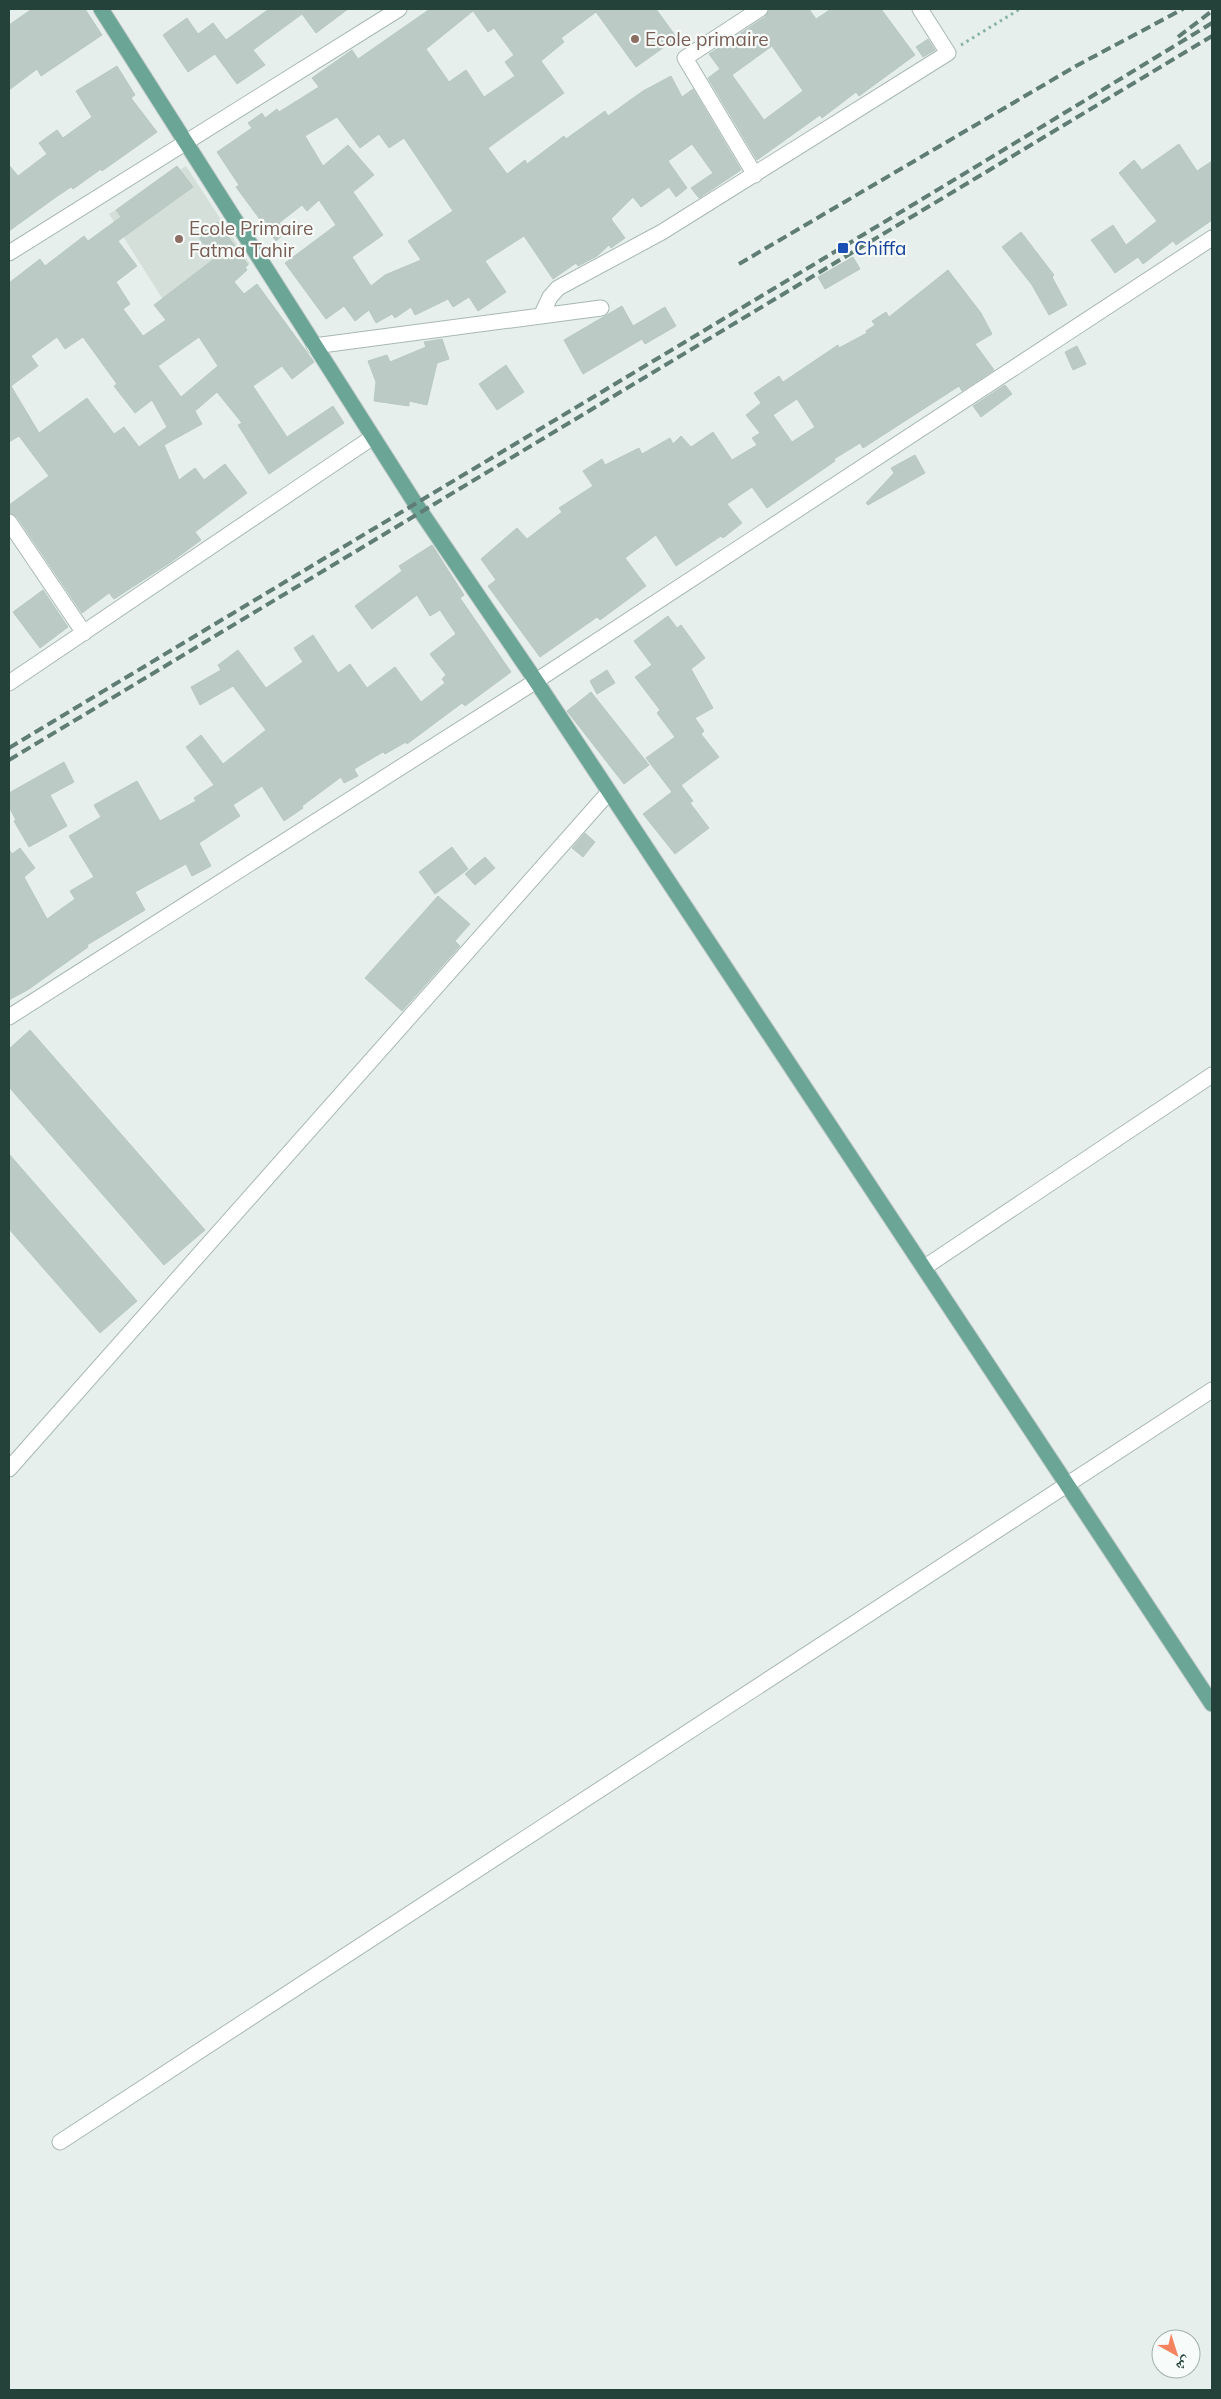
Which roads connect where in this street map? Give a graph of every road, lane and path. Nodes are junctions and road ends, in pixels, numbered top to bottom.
1 (101, 9) edge
2 (399, 9) edge
3 (760, 9) edge
4 (920, 9) edge
5 (1020, 9) edge
6 (948, 53) junction
7 (186, 141) junction
8 (755, 175) junction
9 (1212, 238) edge
10 (9, 253) edge
11 (601, 308) dead end
12 (541, 316) junction
13 (314, 346) junction
14 (373, 437) junction
15 (9, 522) edge
16 (84, 633) junction
17 (536, 681) junction
18 (9, 684) edge
19 (609, 792) junction
20 (9, 1017) edge
21 (1212, 1074) edge
22 (925, 1267) junction
23 (1212, 1390) edge
24 (9, 1468) edge
25 (1069, 1484) junction
26 (1212, 1704) edge
27 (60, 2142) dead end

1 - 7 main road
2 - 7 street
3 - 8 street
4 - 6 street
5 - 6 path
6 - 8 street
7 - 10 street
7 - 13 main road
8 - 12 street
9 - 17 street
11 - 12 street
12 - 13 street
13 - 14 main road
14 - 16 street
14 - 17 main road
15 - 16 street
16 - 18 street
17 - 19 main road
17 - 20 street
19 - 22 main road
19 - 24 street
21 - 22 street
22 - 25 main road
23 - 25 street
25 - 26 main road
25 - 27 street

